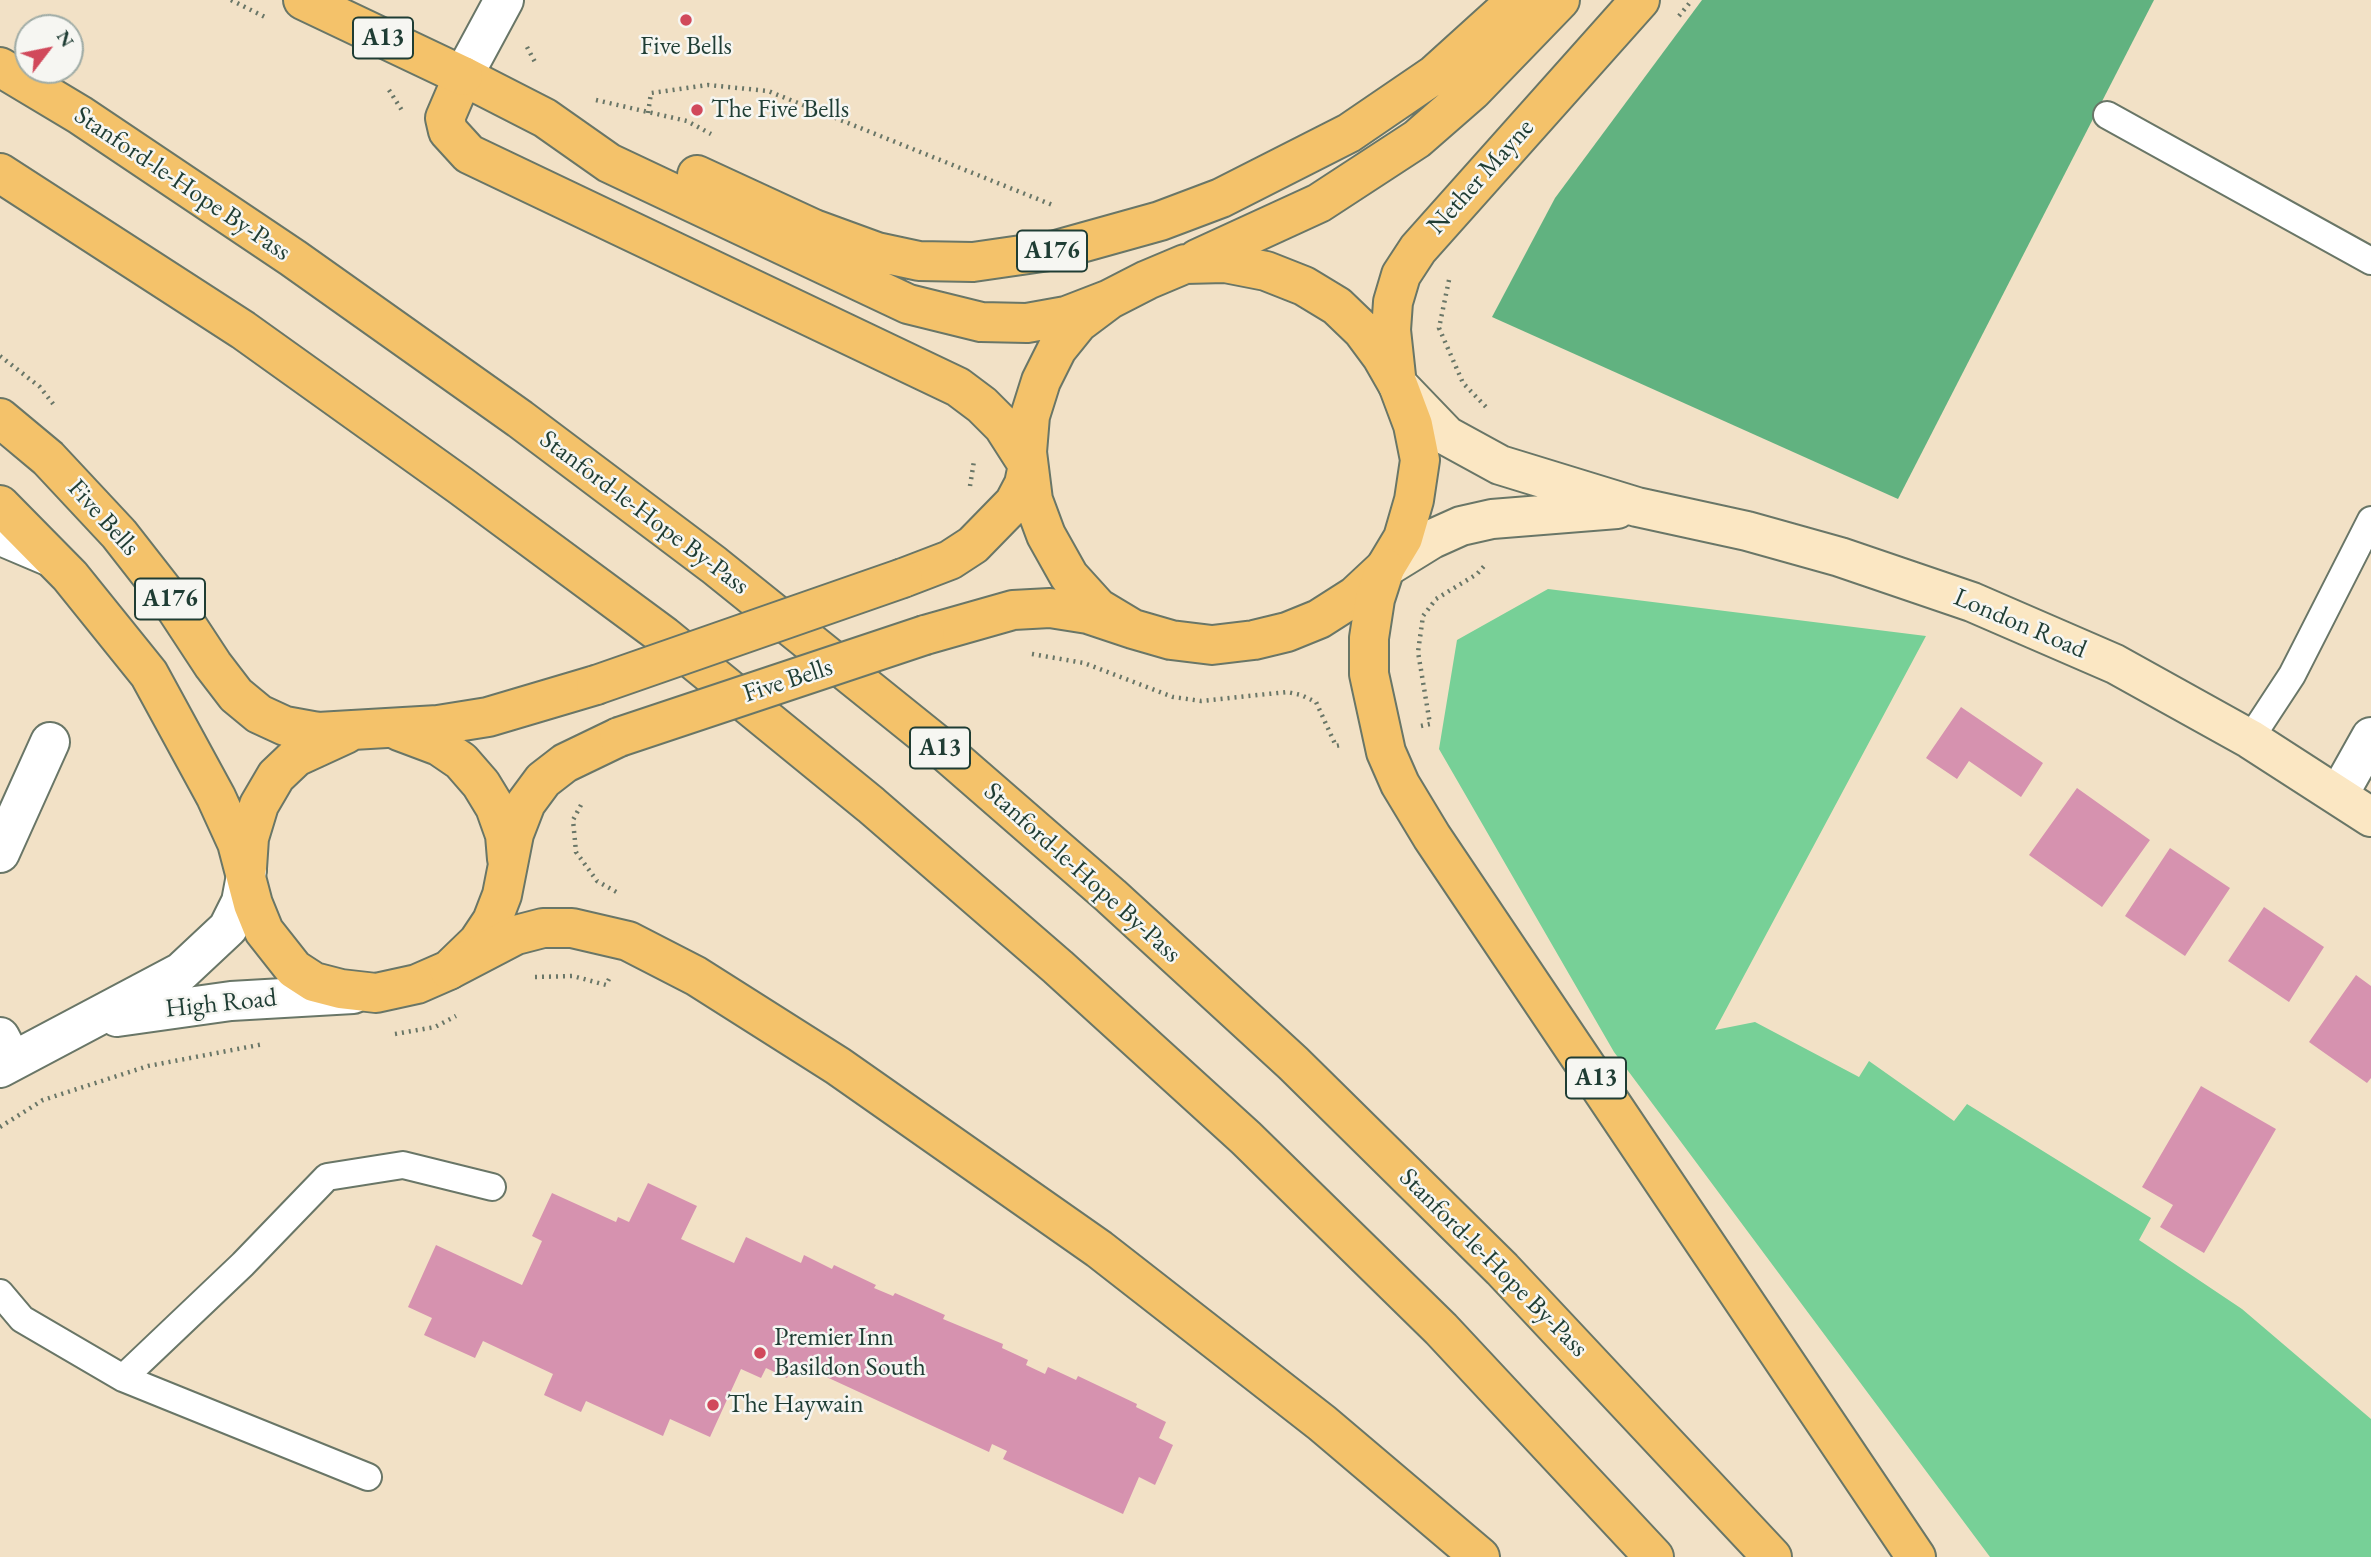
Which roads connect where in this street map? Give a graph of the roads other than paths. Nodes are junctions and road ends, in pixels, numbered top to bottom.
1 (303, 0) edge
2 (504, 0) edge
3 (1517, 0) edge
4 (1560, 0) edge
5 (1640, 0) edge
6 (0, 67) edge
7 (463, 76) junction
8 (2107, 116) dead end
9 (545, 118) junction
10 (0, 173) edge
11 (2371, 261) edge
12 (1185, 264) junction
13 (1110, 299) junction
14 (1398, 385) junction
15 (0, 418) edge
16 (1028, 465) junction
17 (0, 505) edge
18 (1637, 507) junction
19 (2371, 520) edge
20 (0, 542) edge
21 (1385, 568) junction
22 (70, 576) junction
23 (1133, 629) junction
24 (374, 729) junction
25 (2371, 737) edge
26 (2250, 739) junction
27 (50, 742) dead end
28 (2339, 794) junction
29 (2371, 817) edge
30 (0, 853) edge
31 (507, 865) junction
32 (247, 870) junction
33 (449, 970) junction
34 (376, 993) junction
35 (68, 1031) junction
36 (3, 1061) edge
37 (492, 1187) dead end
38 (0, 1293) edge
39 (123, 1378) junction
40 (368, 1477) dead end
41 (1480, 1557) edge
42 (1654, 1557) edge
43 (1772, 1557) edge
44 (1916, 1557) edge

1 - 7 main road, A13
2 - 7 street
3 - 9 main road, A176
4 - 12 main road, A176
5 - 14 main road, Nether Mayne / A176
6 - 43 main road, Stanford-le-Hope By-Pass / A13
7 - 9 main road, A13
7 - 16 main road
8 - 11 lane
9 - 13 main road, A13
10 - 42 main road
12 - 13 main road, Five Bells / A176
12 - 14 main road, Five Bells / A176
13 - 16 main road, Five Bells / A176
14 - 18 main road, London Road
14 - 21 main road, Five Bells / A176
15 - 24 main road, Five Bells / A176
16 - 23 main road, Five Bells / A176
16 - 24 main road, Five Bells / A176, bridge
17 - 22 main road, Five Bells / A176
18 - 21 main road, London Road
18 - 26 main road, London Road
19 - 26 lane
20 - 22 lane
21 - 23 main road, Five Bells / A176
21 - 44 main road, A13
22 - 32 main road, Five Bells / A176
23 - 31 main road, Five Bells / A176, bridge
24 - 31 main road, Five Bells / A176
24 - 32 main road, Five Bells / A176
25 - 28 street
26 - 28 main road, London Road
27 - 30 street
28 - 29 main road, London Road
31 - 33 main road, Five Bells / A176
32 - 34 main road, Five Bells / A176
32 - 35 street, High Road
33 - 34 main road, Five Bells / A176
33 - 41 main road
34 - 35 street, High Road
35 - 36 street, High Road
37 - 39 lane
38 - 39 lane
39 - 40 lane

